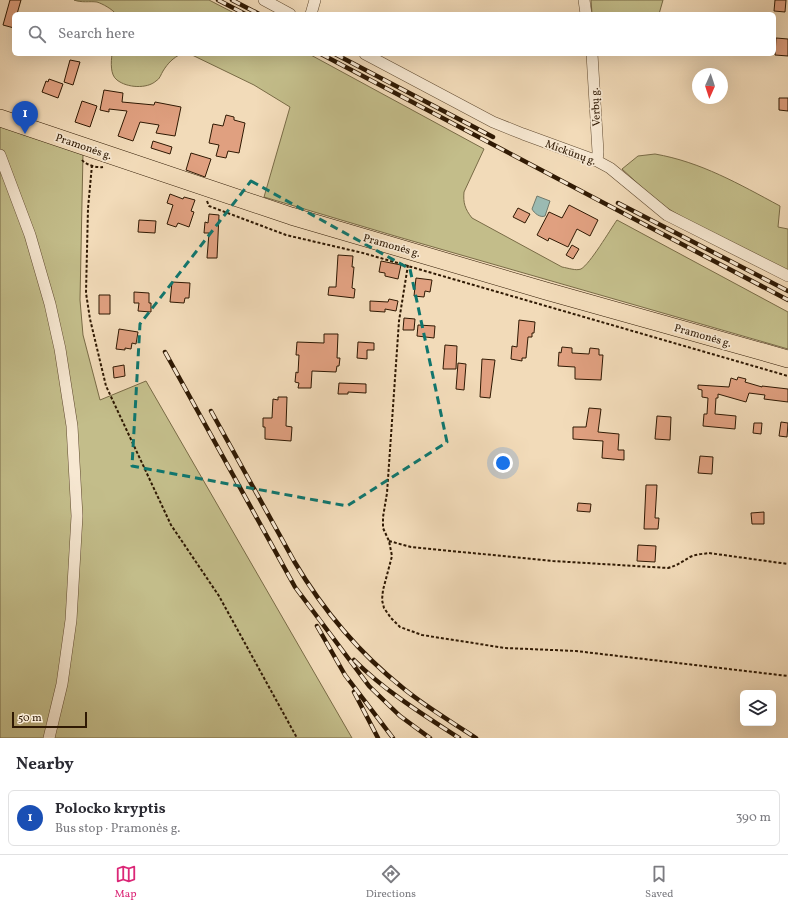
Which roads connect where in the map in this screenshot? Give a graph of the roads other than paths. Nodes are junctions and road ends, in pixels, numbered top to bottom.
1 (264, 0) edge
2 (315, 0) edge
3 (584, 0) edge
4 (286, 12) edge
5 (312, 12) edge
6 (586, 12) edge
7 (370, 56) edge
8 (592, 56) edge
9 (0, 118) edge
10 (0, 155) edge
11 (597, 161) junction
12 (788, 276) edge
13 (788, 359) edge
14 (49, 738) edge

1 - 4 street
2 - 5 street
3 - 6 street
7 - 11 street, Mickūnų g.
8 - 11 street, Verbų g.
9 - 13 main road, Pramonės g.
10 - 14 street
11 - 12 street, Mickūnų g.

